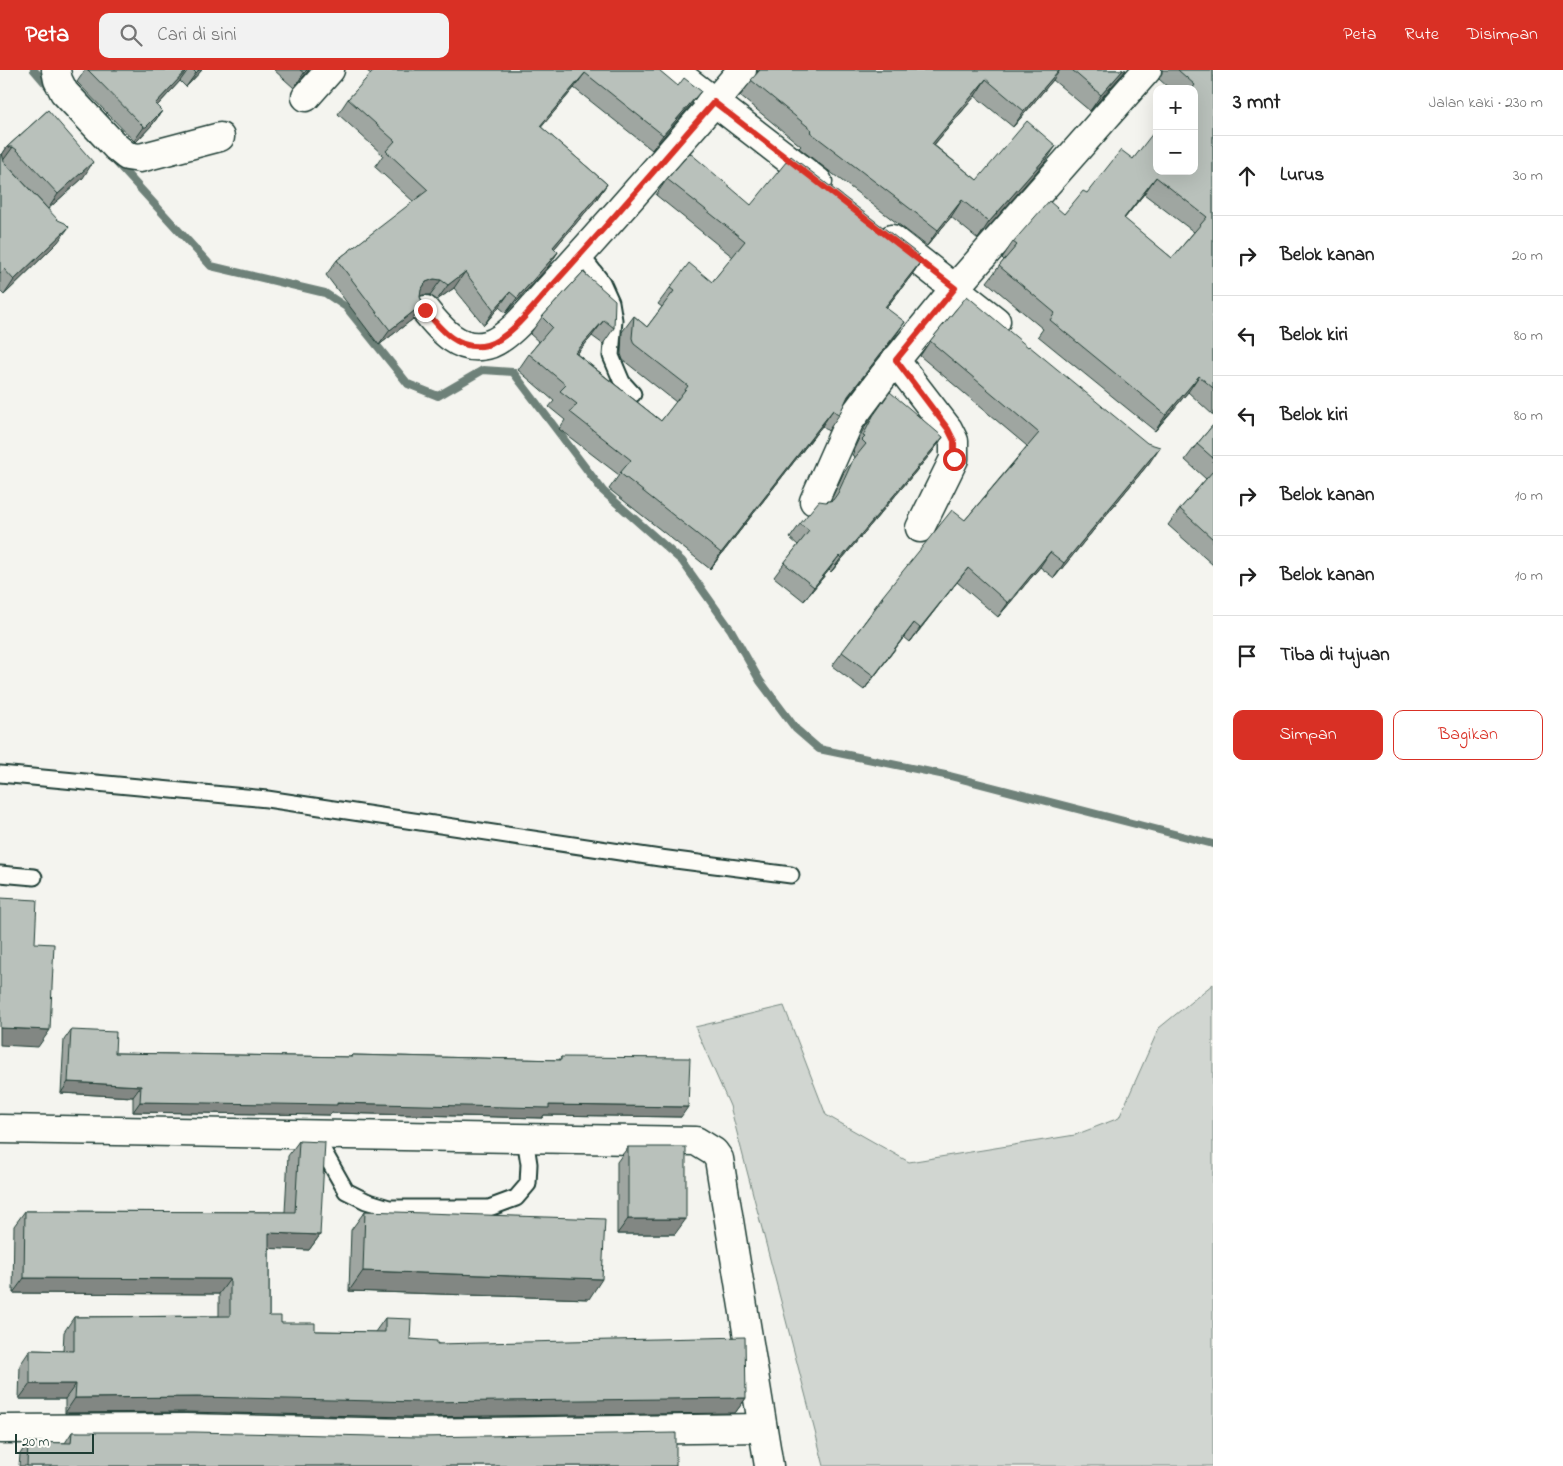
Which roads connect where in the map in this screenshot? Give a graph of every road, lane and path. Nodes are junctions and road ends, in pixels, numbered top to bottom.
1 (56, 70) edge
2 (330, 70) edge
3 (674, 70) edge
4 (742, 70) edge
5 (1147, 70) edge
6 (306, 97) dead end
7 (714, 102) junction
8 (220, 137) dead end
9 (838, 198) edge
10 (869, 222) edge
11 (581, 254) junction
12 (955, 288) junction
13 (425, 310) dead end
14 (1016, 338) edge
15 (896, 360) junction
16 (633, 394) dead end
17 (814, 501) dead end
18 (920, 528) dead end
19 (0, 774) edge
20 (0, 874) edge
21 (791, 875) dead end
22 (34, 877) dead end
23 (0, 1130) edge
24 (314, 1135) junction
25 (525, 1138) junction
26 (762, 1428) junction
27 (0, 1429) edge
28 (768, 1466) edge

1 - 8 street
2 - 6 street
3 - 7 street
4 - 7 street
5 - 12 street
7 - 9 street
7 - 11 street
10 - 12 street
11 - 13 street
11 - 16 lane
12 - 14 street
12 - 15 street
15 - 17 street
15 - 18 street
19 - 21 lane
20 - 22 lane
23 - 24 street
24 - 25 street
24 - 25 lane
25 - 26 street
26 - 27 street
26 - 28 street

